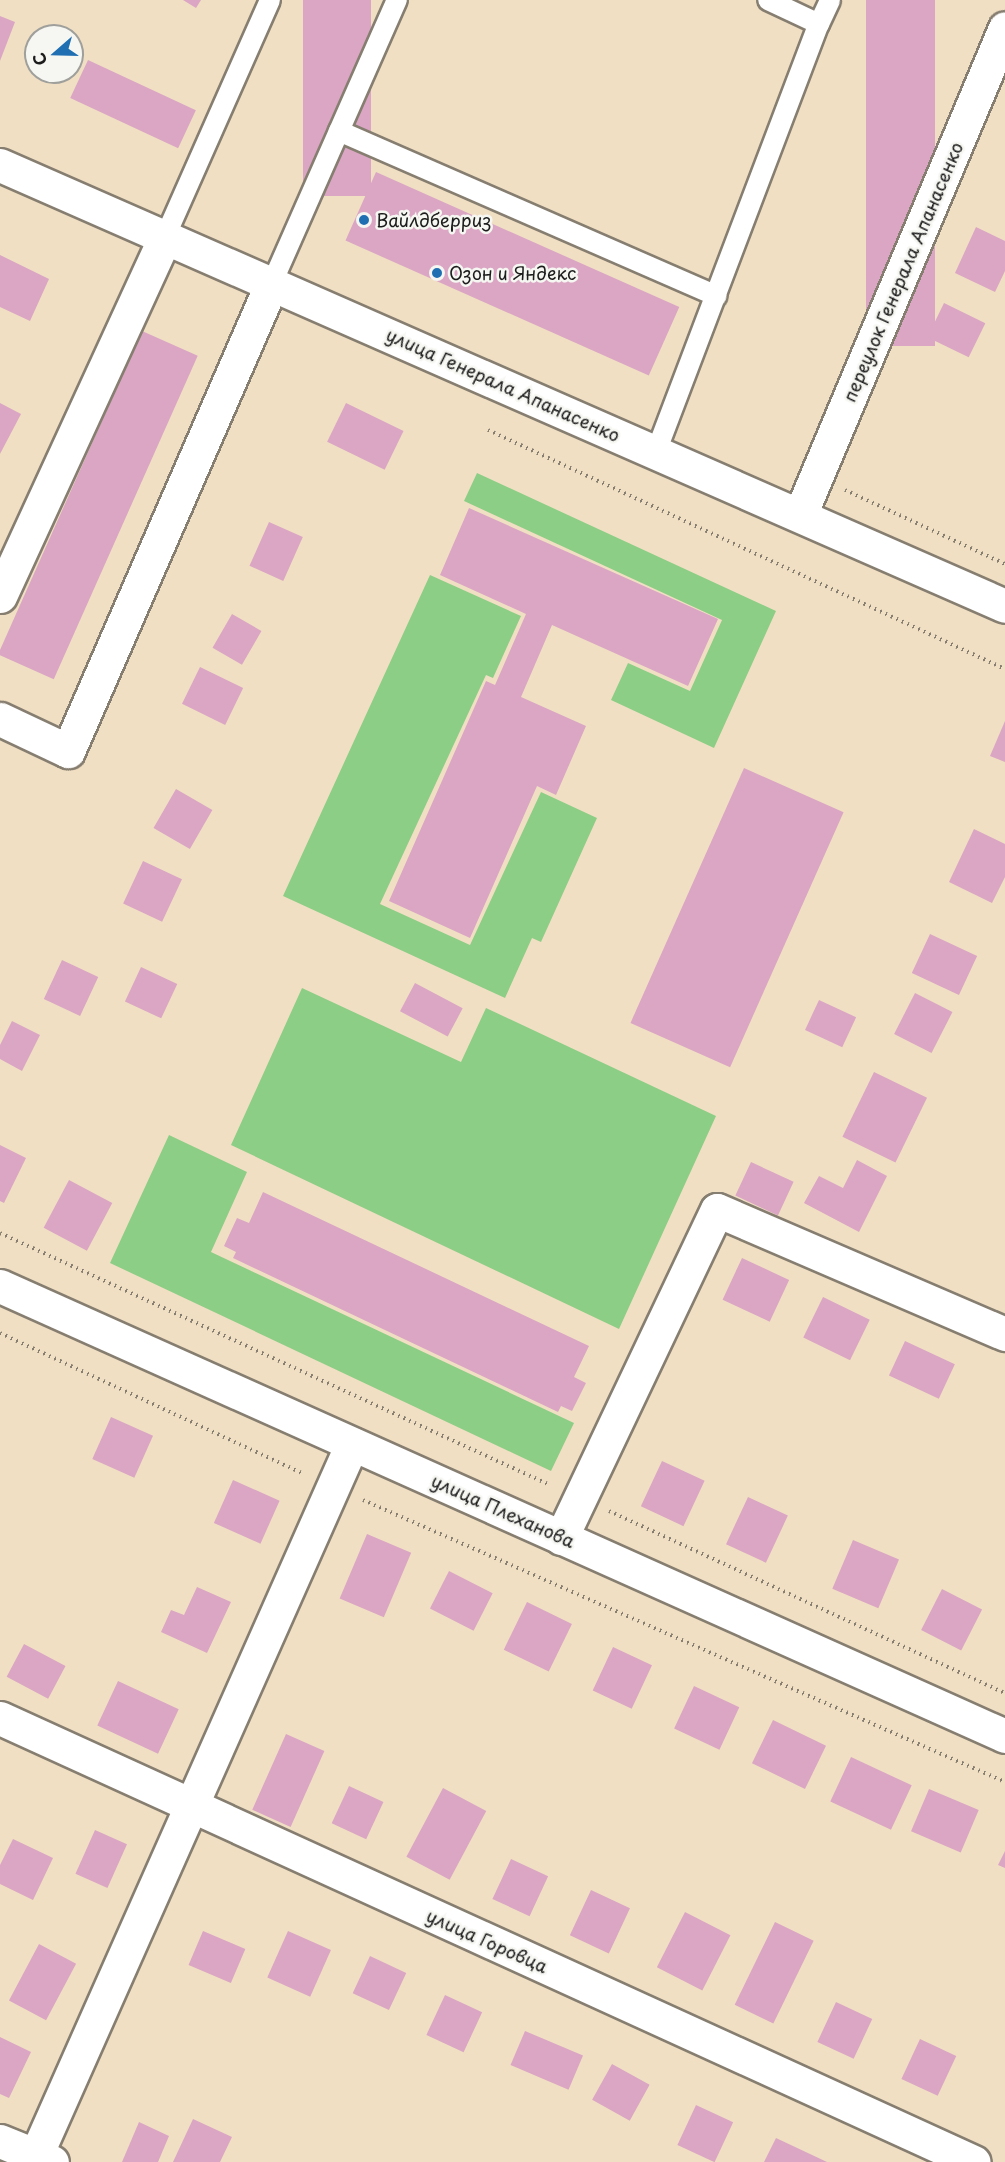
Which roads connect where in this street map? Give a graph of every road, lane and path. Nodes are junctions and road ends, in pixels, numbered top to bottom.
1 (270, 0) edge
2 (397, 0) edge
3 (768, 0) edge
4 (830, 0) edge
5 (819, 24) junction
6 (1005, 28) edge
7 (339, 130) junction
8 (0, 165) edge
9 (165, 237) junction
10 (272, 284) junction
11 (716, 296) junction
12 (488, 430) dead end
13 (656, 452) junction
14 (817, 477) junction
15 (800, 515) junction
16 (1005, 564) edge
17 (0, 596) edge
18 (1005, 606) edge
19 (1005, 669) edge
20 (0, 719) edge
21 (0, 1233) edge
22 (0, 1286) edge
23 (0, 1334) edge
24 (1005, 1334) edge
25 (352, 1444) junction
26 (332, 1487) junction
27 (580, 1498) junction
28 (561, 1538) junction
29 (1005, 1693) edge
30 (0, 1718) edge
31 (1005, 1736) edge
32 (1005, 1782) edge
33 (192, 1806) junction
34 (0, 2140) edge
35 (44, 2158) edge
36 (974, 2162) edge

1 - 9 lane
2 - 7 lane
3 - 5 lane
4 - 5 lane
5 - 11 lane
6 - 14 street, переулок Генерала Апанасенко
7 - 10 lane
7 - 11 lane
8 - 9 street, улица Генерала Апанасенко
9 - 10 street, улица Генерала Апанасенко
9 - 17 street
10 - 13 street, улица Генерала Апанасенко
10 - 20 street
11 - 13 lane
12 - 19 path
13 - 15 street, улица Генерала Апанасенко
14 - 15 street, переулок Генерала Апанасенко
14 - 16 path
15 - 18 street, улица Генерала Апанасенко
21 - 27 path
22 - 25 street, улица Плеханова
23 - 26 path
24 - 27 street
25 - 26 street
25 - 28 street, улица Плеханова
26 - 32 path
26 - 33 street
27 - 28 street
27 - 29 path
28 - 31 street, улица Плеханова
30 - 33 street, улица Горовца
33 - 35 street
33 - 36 street, улица Горовца
34 - 35 street

